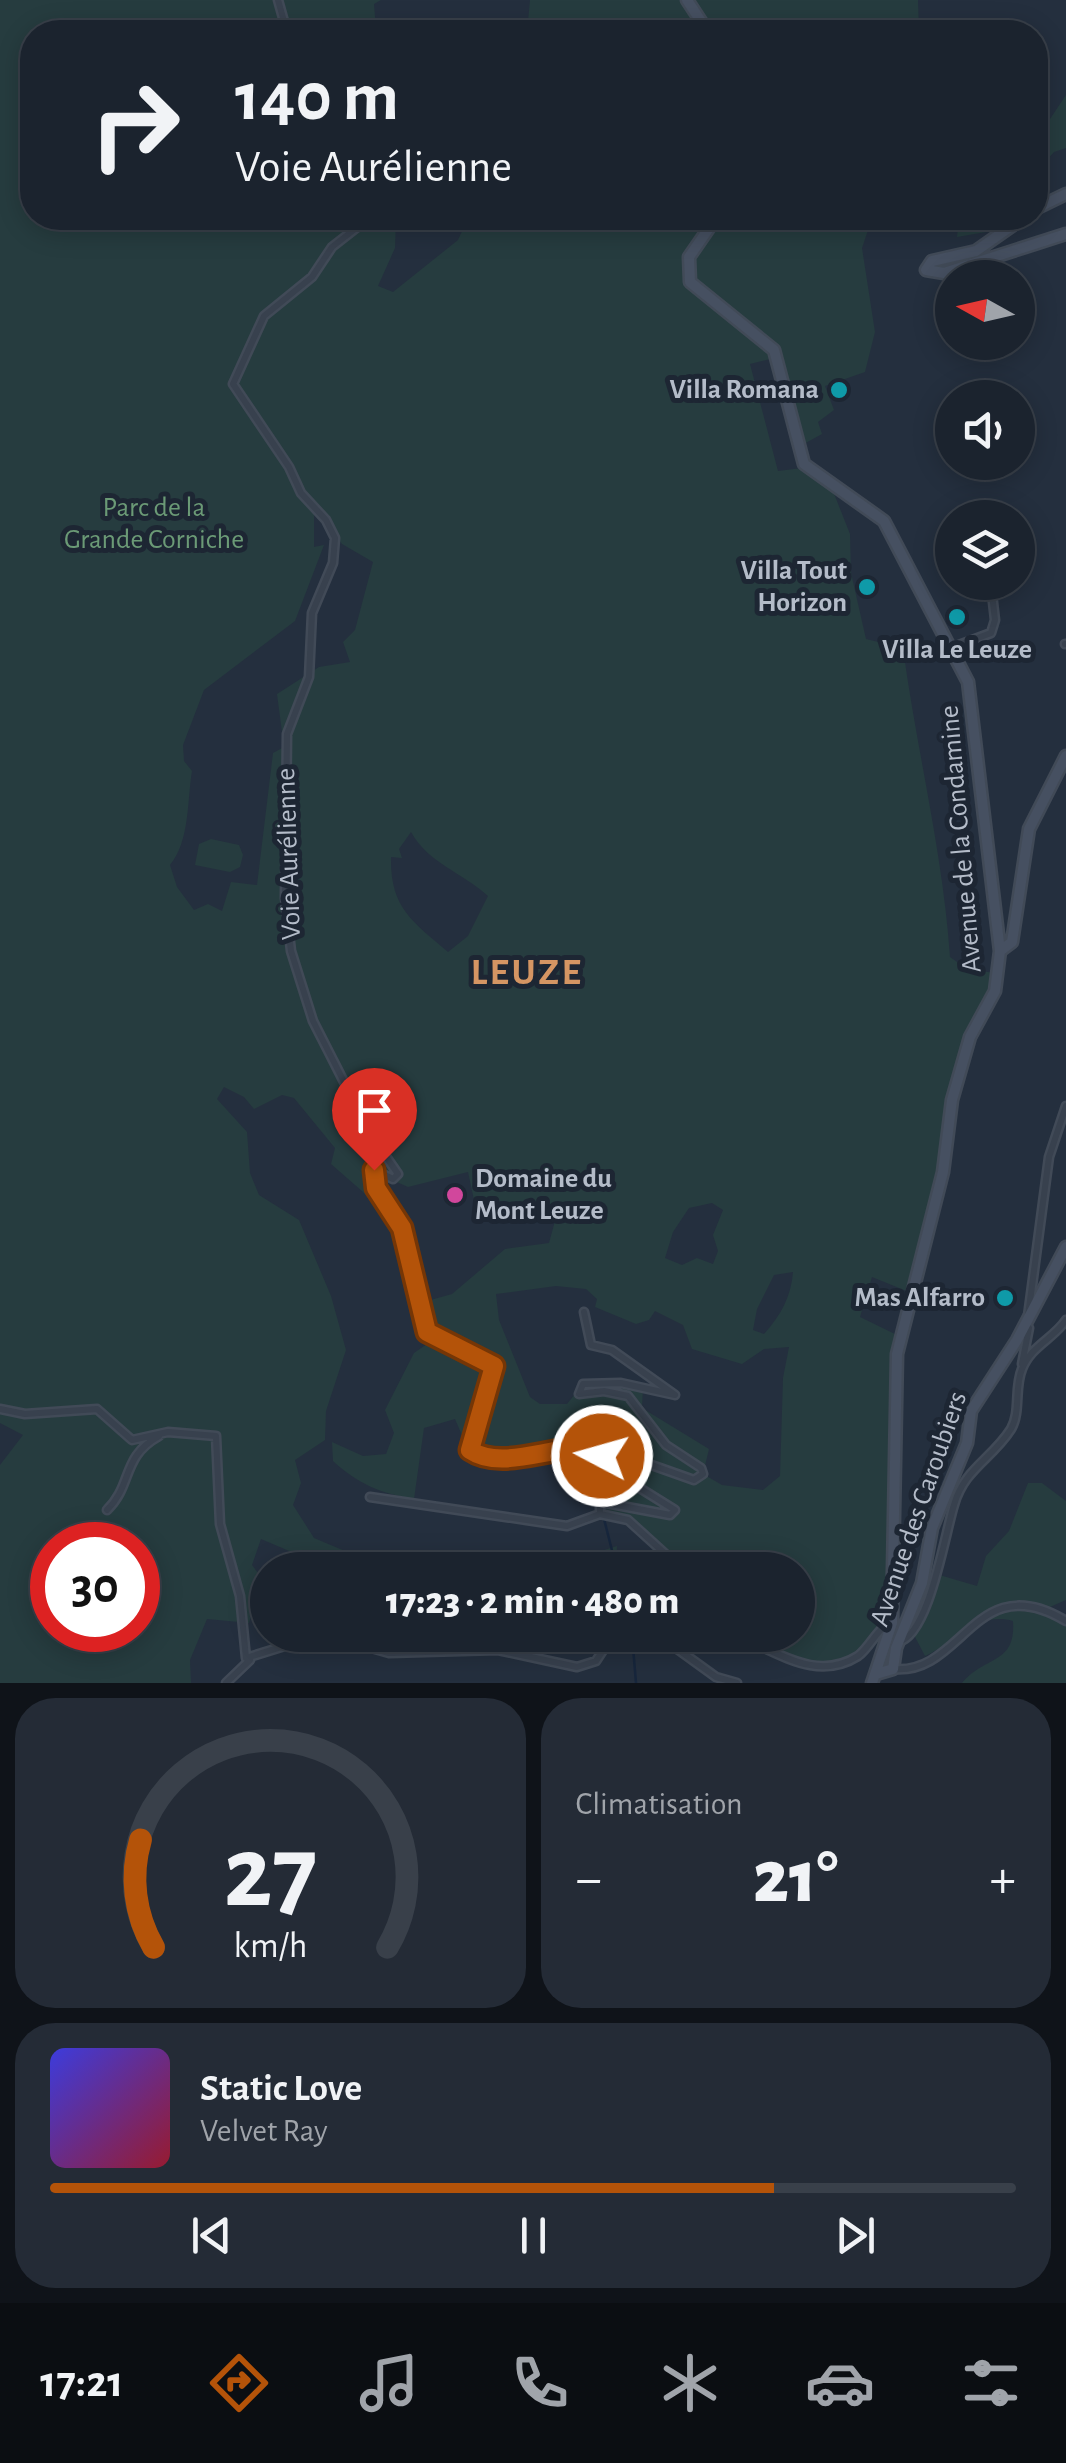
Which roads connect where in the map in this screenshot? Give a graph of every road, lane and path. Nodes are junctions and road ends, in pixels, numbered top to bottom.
1 (354, 230) edge
2 (708, 230) edge
3 (1007, 230) edge
4 (1066, 234) edge
5 (993, 600) edge
6 (951, 648) junction
7 (1066, 756) edge
8 (1000, 951) junction
9 (1066, 1106) edge
10 (1066, 1247) edge
11 (584, 1312) dead end
12 (1028, 1316) junction
13 (1066, 1320) edge
14 (1022, 1366) junction
15 (0, 1409) edge
16 (160, 1433) junction
17 (602, 1456) junction
18 (370, 1497) dead end
19 (107, 1510) dead end
20 (600, 1514) junction
21 (663, 1552) edge
22 (1066, 1620) edge
23 (892, 1623) junction
24 (898, 1642) junction
25 (272, 1652) edge
26 (385, 1652) edge
27 (425, 1652) edge
28 (507, 1652) edge
29 (602, 1652) edge
30 (681, 1652) edge
31 (769, 1652) edge
32 (251, 1659) junction
33 (892, 1669) junction
34 (874, 1679) edge
35 (226, 1683) edge
36 (737, 1683) edge

1 - 17 street, Voie Aurélienne
2 - 6 main road, Avenue de la Condamine
3 - 4 main road
5 - 6 street
6 - 8 main road, Avenue de la Condamine
7 - 8 main road
8 - 23 main road, Avenue de la Condamine
9 - 12 street
10 - 12 main road, Avenue des Caroubiers
11 - 17 street
12 - 14 street
12 - 24 main road, Avenue des Caroubiers
13 - 14 street
14 - 24 street
15 - 16 street
16 - 19 street
16 - 32 street
17 - 20 street
18 - 20 street
20 - 21 street
22 - 33 street
23 - 31 street
23 - 34 main road, Avenue de la Condamine
24 - 33 main road, Avenue des Caroubiers
25 - 32 street
26 - 27 street
28 - 29 street
30 - 36 street
32 - 35 street
33 - 34 main road, Avenue des Caroubiers

